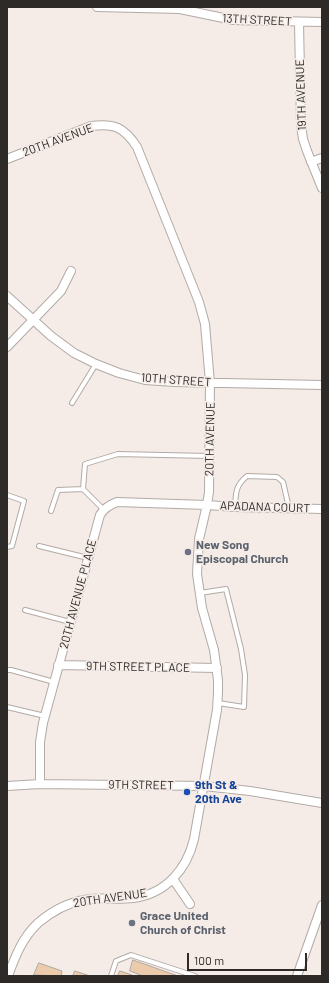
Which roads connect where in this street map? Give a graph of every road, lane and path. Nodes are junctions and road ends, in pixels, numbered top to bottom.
1 (97, 7) edge
2 (299, 22) junction
3 (322, 22) edge
4 (322, 158) edge
5 (7, 159) edge
6 (311, 162) junction
7 (322, 188) edge
8 (71, 271) dead end
9 (7, 296) edge
10 (34, 319) junction
11 (7, 347) edge
12 (96, 364) junction
13 (210, 383) junction
14 (322, 385) edge
15 (72, 403) dead end
16 (210, 456) junction
17 (83, 489) junction
18 (7, 495) edge
19 (207, 505) junction
20 (235, 507) junction
21 (103, 509) junction
22 (289, 509) junction
23 (322, 509) edge
24 (51, 511) dead end
25 (39, 546) dead end
26 (7, 547) edge
27 (88, 558) junction
28 (199, 593) junction
29 (25, 610) dead end
30 (70, 622) junction
31 (58, 665) junction
32 (217, 668) junction
33 (7, 670) edge
34 (54, 682) junction
35 (218, 703) junction
36 (7, 707) edge
37 (45, 716) junction
38 (40, 784) junction
39 (7, 786) edge
40 (204, 786) junction
41 (322, 803) edge
42 (173, 879) junction
43 (190, 904) dead end
44 (322, 905) edge
45 (8, 976) edge
46 (111, 976) edge
47 (195, 976) edge
48 (297, 976) edge

1 - 2 street, 13TH STREET
2 - 3 street, 13TH STREET
2 - 6 street, 19TH AVENUE
4 - 6 street
5 - 13 street, 20TH AVENUE
6 - 7 street, 19TH AVENUE
8 - 10 street
9 - 10 street, 10TH STREET
10 - 11 street
10 - 12 street, 10TH STREET
12 - 13 street, 10TH STREET
12 - 15 lane
13 - 14 street, 10TH STREET
13 - 16 street, 20TH AVENUE
16 - 17 lane
16 - 19 street, 20TH AVENUE
17 - 21 lane
17 - 24 lane
18 - 26 lane
19 - 20 street, APADANA COURT
19 - 21 street
19 - 28 street, 20TH AVENUE
20 - 22 street, APADANA COURT
20 - 22 lane
21 - 27 street, 20TH AVENUE PLACE
22 - 23 street, APADANA COURT
25 - 27 lane
27 - 30 street, 20TH AVENUE PLACE
28 - 32 street, 20TH AVENUE
28 - 35 lane
29 - 30 lane
30 - 31 street, 20TH AVENUE PLACE
31 - 32 street, 9TH STREET PLACE
31 - 34 street, 20TH AVENUE PLACE
32 - 35 street, 20TH AVENUE
33 - 34 lane
34 - 37 street, 20TH AVENUE PLACE
35 - 40 street, 20TH AVENUE
36 - 37 lane
37 - 38 street, 20TH AVENUE PLACE
38 - 39 street, 9TH STREET
38 - 40 street, 9TH STREET
40 - 41 street, 9TH STREET
40 - 42 street, 20TH AVENUE
42 - 43 street
42 - 45 street, 20TH AVENUE
44 - 48 street
46 - 47 lane

